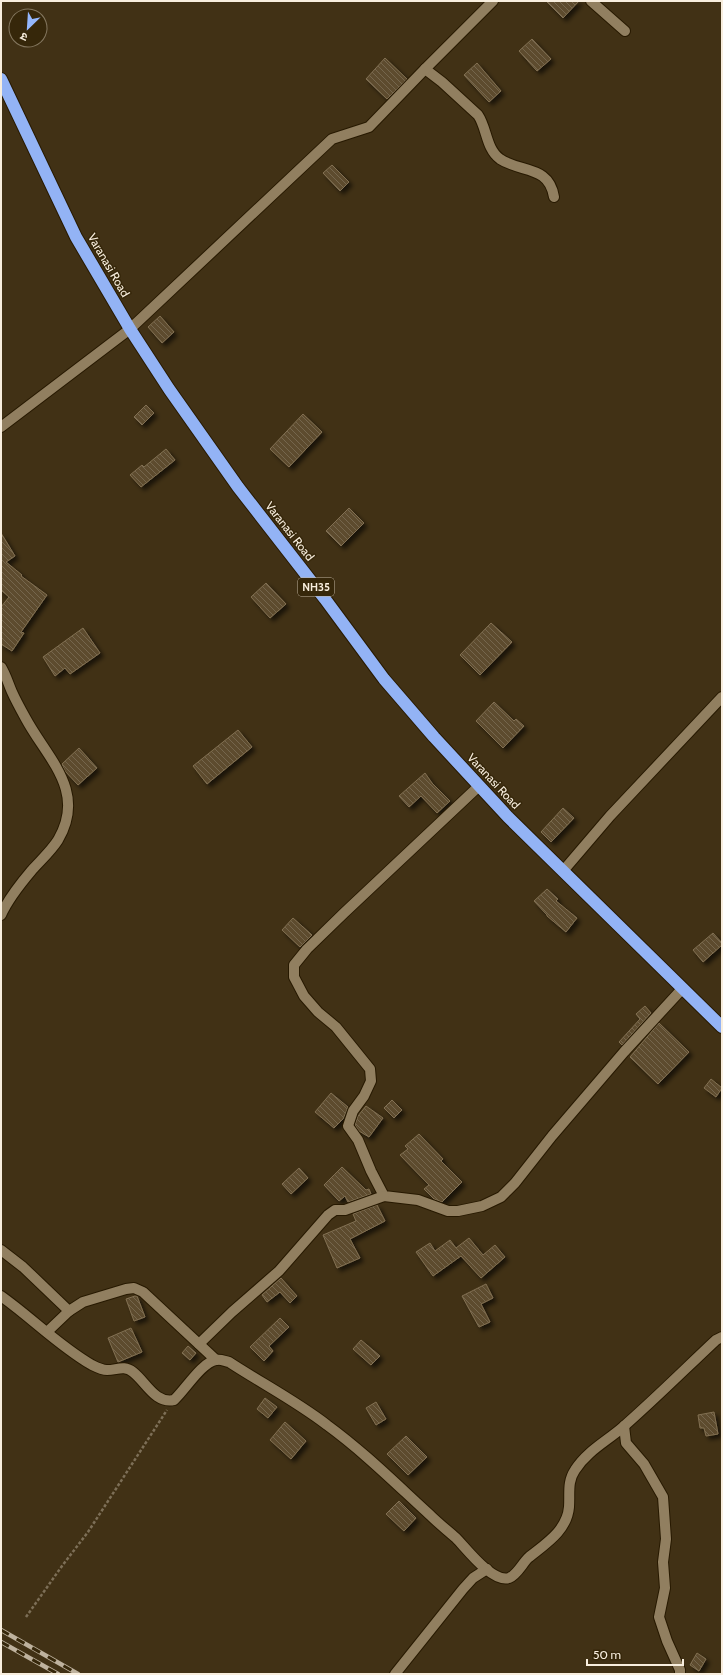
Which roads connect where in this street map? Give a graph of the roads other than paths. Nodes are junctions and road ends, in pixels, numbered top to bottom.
1 (493, 1) edge
2 (591, 1) edge
3 (625, 31) dead end
4 (424, 69) junction
5 (1, 79) edge
6 (554, 197) dead end
7 (130, 329) junction
8 (1, 427) edge
9 (1, 667) edge
10 (722, 697) edge
11 (479, 786) junction
12 (563, 871) junction
13 (1, 915) edge
14 (682, 989) junction
15 (722, 1027) edge
16 (384, 1196) junction
17 (1, 1250) edge
18 (1, 1296) edge
19 (68, 1311) junction
20 (47, 1332) junction
21 (722, 1337) edge
22 (199, 1344) junction
23 (216, 1360) junction
24 (624, 1426) junction
25 (487, 1569) junction
26 (395, 1674) edge
27 (680, 1674) edge

1 - 4 street
2 - 3 street
4 - 6 street
4 - 7 street
5 - 7 highway, Varanasi Road / NH35
7 - 8 street
7 - 11 highway, Varanasi Road / NH35
9 - 13 street
10 - 12 street
11 - 12 highway, Varanasi Road / NH35
11 - 16 street
12 - 14 highway, Varanasi Road / NH35
14 - 15 highway, Varanasi Road / NH35
14 - 16 street
16 - 22 street
17 - 19 street
18 - 20 street
19 - 20 street
19 - 22 street
20 - 23 street
21 - 24 street
22 - 23 street
23 - 25 street
24 - 25 street
24 - 27 street
25 - 26 street

